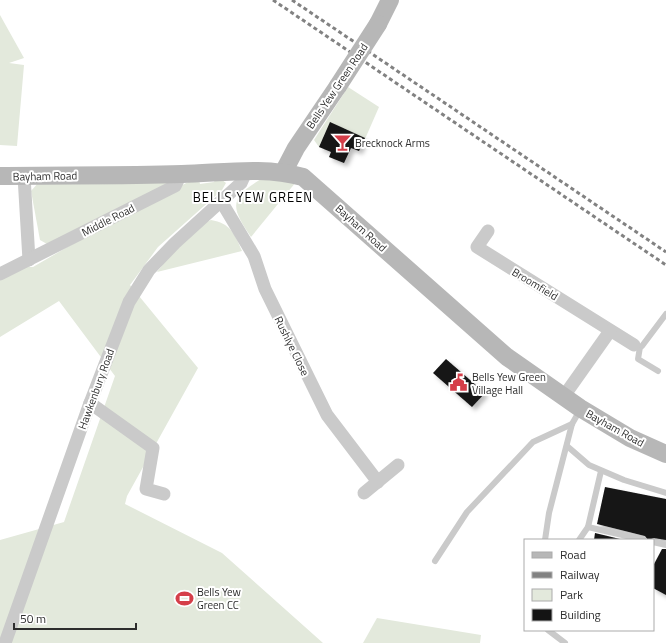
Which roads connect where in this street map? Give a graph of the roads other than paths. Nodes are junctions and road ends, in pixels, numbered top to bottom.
1 (390, 0) edge
2 (284, 171) junction
3 (246, 172) junction
4 (181, 174) junction
5 (0, 176) edge
6 (24, 176) junction
7 (221, 201) junction
8 (488, 231) dead end
9 (29, 260) junction
10 (0, 274) edge
11 (666, 314) edge
12 (610, 331) junction
13 (637, 346) junction
14 (658, 371) dead end
15 (564, 396) junction
16 (90, 403) junction
17 (580, 408) junction
18 (572, 424) junction
19 (566, 446) junction
20 (666, 454) edge
21 (398, 465) dead end
22 (601, 471) junction
23 (378, 482) junction
24 (364, 493) dead end
25 (666, 493) edge
26 (164, 494) dead end
27 (588, 527) junction
28 (545, 539) edge
29 (580, 539) edge
30 (640, 539) edge
31 (654, 542) edge
32 (666, 545) edge
33 (434, 561) dead end
34 (549, 631) edge
35 (5, 643) edge
36 (565, 643) edge

1 - 2 main road, Bells Yew Green Road, bridge
2 - 3 main road, Bayham Road
2 - 15 main road, Bayham Road
3 - 4 main road, Bayham Road
3 - 7 street, Hawkenbury Road
4 - 6 main road, Bayham Road
4 - 9 street, Middle Road
5 - 6 main road, Bayham Road
6 - 9 street
7 - 16 street, Hawkenbury Road
7 - 23 street, Rushlye Close
8 - 12 street, Broomfield
9 - 10 street, Middle Road
11 - 13 lane
12 - 13 street, Broomfield
12 - 15 street
13 - 14 lane
15 - 17 main road, Bayham Road
16 - 26 street
16 - 35 street, Hawkenbury Road
17 - 18 lane
17 - 20 main road, Bayham Road
18 - 19 lane
18 - 33 lane
19 - 22 lane
19 - 28 lane
21 - 23 street
22 - 25 lane
22 - 27 lane
23 - 24 street
27 - 29 lane
27 - 30 lane
31 - 32 lane
34 - 36 lane

